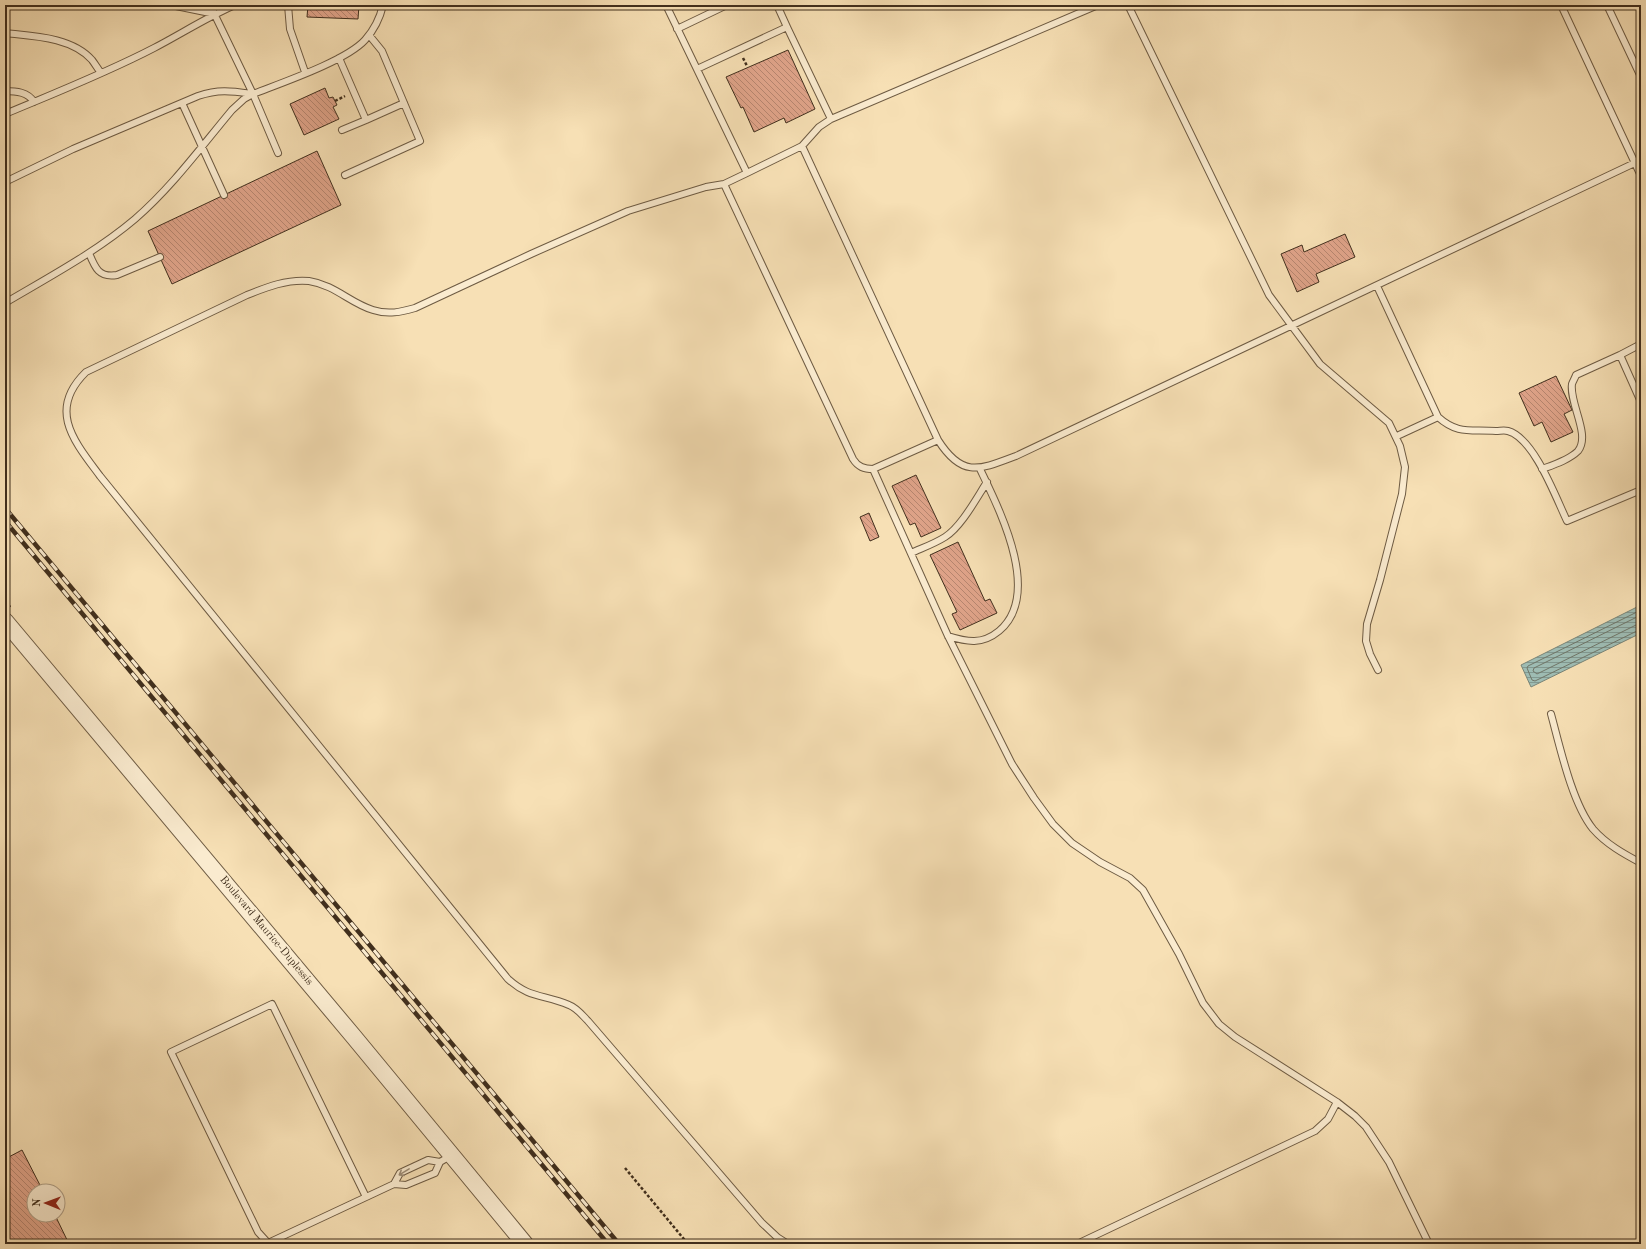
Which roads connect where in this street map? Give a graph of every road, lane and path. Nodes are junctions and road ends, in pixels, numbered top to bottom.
1 (172, 5) edge
2 (210, 5) edge
3 (235, 5) edge
4 (288, 5) edge
5 (368, 5) edge
6 (666, 5) edge
7 (727, 5) edge
8 (777, 5) edge
9 (1098, 5) edge
10 (1128, 5) edge
11 (1561, 5) edge
12 (1607, 5) edge
13 (383, 6) edge
14 (215, 14) junction
15 (787, 27) junction
16 (677, 29) junction
17 (5, 33) edge
18 (369, 35) junction
19 (742, 55) dead end
20 (338, 58) junction
21 (747, 66) dead end
22 (697, 69) junction
23 (305, 72) junction
24 (101, 74) junction
25 (1641, 77) edge
26 (5, 91) edge
27 (253, 94) junction
28 (34, 102) junction
29 (182, 103) junction
30 (404, 103) junction
31 (5, 114) edge
32 (831, 119) junction
33 (366, 120) junction
34 (342, 130) dead end
35 (202, 146) junction
36 (802, 146) junction
37 (278, 153) dead end
38 (1638, 162) edge
39 (747, 174) junction
40 (345, 175) dead end
41 (1641, 176) edge
42 (5, 182) edge
43 (724, 184) junction
44 (224, 195) dead end
45 (89, 253) junction
46 (160, 257) dead end
47 (1377, 286) junction
48 (5, 302) edge
49 (1292, 326) junction
50 (1641, 344) edge
51 (1620, 355) junction
52 (1641, 402) edge
53 (1438, 417) junction
54 (1397, 436) junction
55 (938, 440) junction
56 (980, 469) junction
57 (1542, 469) junction
58 (873, 470) junction
59 (987, 482) junction
60 (1641, 490) edge
61 (911, 554) junction
62 (5, 621) edge
63 (948, 636) junction
64 (1378, 670) dead end
65 (1551, 714) dead end
66 (1641, 862) edge
67 (1337, 1102) junction
68 (446, 1159) junction
69 (625, 1168) dead end
70 (394, 1184) junction
71 (366, 1197) junction
72 (268, 1244) edge
73 (525, 1244) edge
74 (688, 1244) edge
75 (788, 1244) edge
76 (1077, 1244) edge
77 (1429, 1244) edge

1 - 14 lane
2 - 14 lane
3 - 14 lane
4 - 23 lane
5 - 13 lane
6 - 16 lane
7 - 16 lane
8 - 15 lane
9 - 32 lane
10 - 49 lane
11 - 38 lane
12 - 25 lane
13 - 18 lane
14 - 24 lane
14 - 27 lane
15 - 22 lane
15 - 32 lane
16 - 22 lane
17 - 24 lane
18 - 20 lane
18 - 30 lane
19 - 21 path
20 - 23 lane
20 - 33 lane
22 - 39 lane
23 - 27 lane
24 - 28 lane
26 - 28 lane
27 - 29 lane
27 - 35 lane
27 - 37 lane
28 - 31 lane
29 - 35 lane
29 - 42 lane
30 - 33 lane
30 - 40 lane
32 - 36 lane
33 - 34 lane
35 - 44 lane
35 - 45 lane
36 - 39 lane
36 - 55 lane
38 - 41 lane
38 - 47 lane
39 - 43 lane
43 - 58 lane
43 - 75 lane
45 - 46 lane
45 - 48 lane
47 - 49 lane
47 - 53 lane
49 - 54 lane
49 - 56 lane
50 - 51 lane
51 - 52 lane
51 - 57 lane
53 - 54 lane
53 - 57 lane
54 - 64 lane
55 - 56 lane
55 - 58 lane
56 - 59 lane
57 - 60 lane
58 - 61 lane
59 - 61 lane
59 - 63 lane
61 - 63 lane
62 - 68 street, Boulevard Maurice-Duplessis
63 - 67 lane
65 - 66 lane
67 - 76 lane
67 - 77 lane
68 - 70 lane
68 -> 70 lane
68 - 73 street, Boulevard Maurice-Duplessis
69 - 74 path
70 - 71 lane
71 - 72 lane
71 - 72 lane

